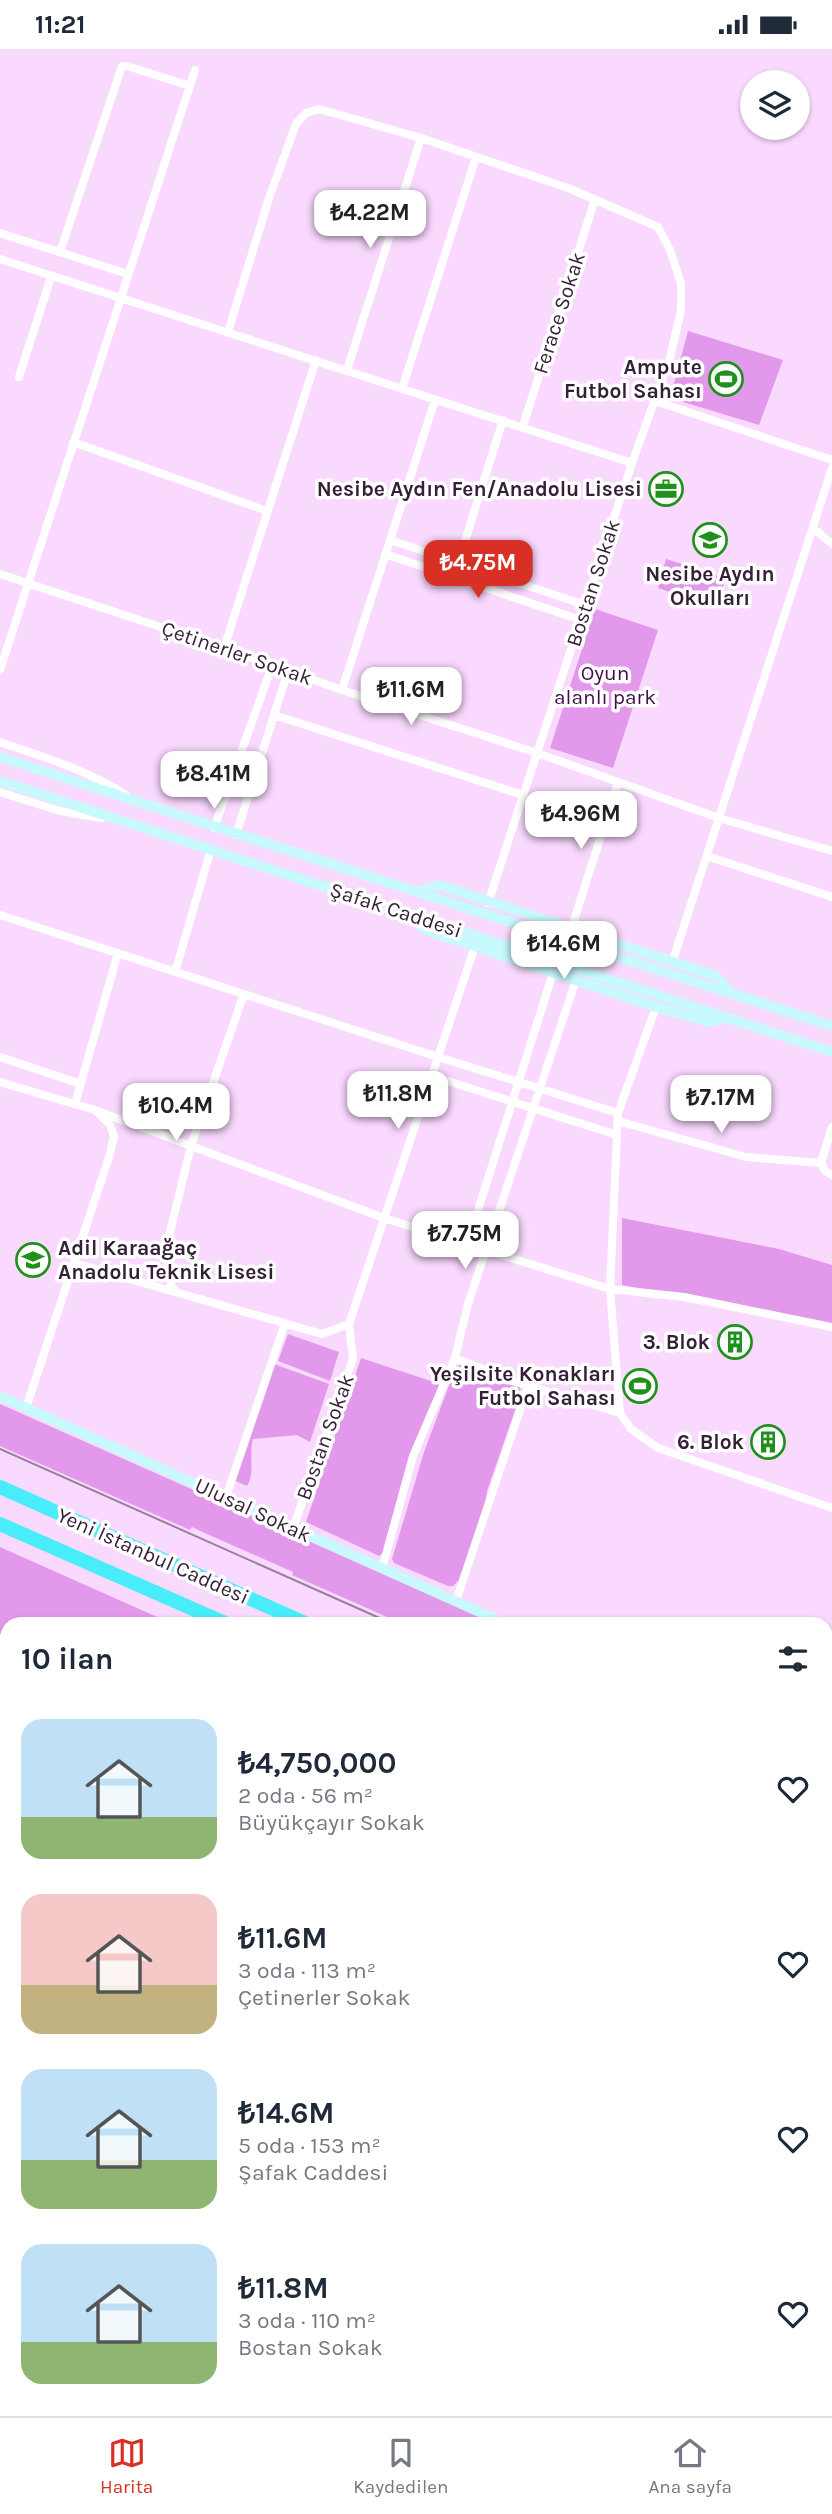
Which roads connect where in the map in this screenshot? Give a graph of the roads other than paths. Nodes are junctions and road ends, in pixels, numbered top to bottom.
1 (195, 70) dead end
2 (190, 86) junction
3 (421, 138) junction
4 (476, 157) junction
5 (595, 199) junction
6 (0, 233) edge
7 (60, 252) junction
8 (0, 259) edge
9 (128, 274) junction
10 (51, 277) junction
11 (120, 299) junction
12 (228, 333) junction
13 (316, 360) junction
14 (347, 370) junction
15 (19, 377) dead end
16 (402, 389) junction
17 (435, 400) junction
18 (654, 401) junction
19 (503, 420) junction
20 (523, 426) junction
21 (73, 442) junction
22 (832, 460) edge
23 (632, 463) junction
24 (832, 468) edge
25 (267, 511) junction
26 (813, 528) junction
27 (390, 540) junction
28 (832, 544) edge
29 (385, 554) junction
30 (458, 563) junction
31 (0, 573) edge
32 (29, 583) junction
33 (585, 605) junction
34 (581, 619) junction
35 (223, 647) junction
36 (272, 666) junction
37 (0, 670) edge
38 (288, 671) junction
39 (342, 690) junction
40 (274, 715) junction
41 (0, 742) edge
42 (537, 753) junction
43 (0, 757) edge
44 (0, 781) edge
45 (618, 782) junction
46 (80, 783) junction
47 (0, 792) edge
48 (523, 795) junction
49 (138, 802) junction
50 (73, 804) junction
51 (719, 818) junction
52 (129, 823) junction
53 (214, 828) junction
54 (236, 835) junction
55 (211, 849) junction
56 (832, 851) edge
57 (707, 856) junction
58 (420, 891) junction
59 (832, 897) edge
60 (488, 903) junction
61 (0, 915) edge
62 (412, 915) junction
63 (571, 930) junction
64 (475, 946) junction
65 (118, 953) junction
66 (672, 963) junction
67 (175, 972) junction
68 (553, 972) junction
69 (576, 980) junction
70 (244, 994) junction
71 (734, 996) junction
72 (656, 1007) junction
73 (725, 1018) junction
74 (832, 1026) edge
75 (832, 1052) edge
76 (0, 1057) edge
77 (438, 1057) junction
78 (432, 1076) junction
79 (0, 1082) edge
80 (519, 1082) junction
81 (81, 1084) junction
82 (540, 1089) junction
83 (513, 1102) junction
84 (75, 1104) junction
85 (534, 1109) junction
86 (95, 1110) junction
87 (618, 1117) junction
88 (832, 1127) edge
89 (617, 1135) junction
90 (191, 1146) junction
91 (821, 1163) junction
92 (832, 1175) edge
93 (384, 1218) junction
94 (467, 1245) junction
95 (487, 1251) junction
96 (74, 1263) junction
97 (610, 1289) junction
98 (176, 1291) junction
99 (285, 1323) junction
100 (349, 1324) junction
101 (832, 1327) edge
102 (456, 1359) junction
103 (528, 1386) junction
104 (0, 1396) edge
105 (26, 1408) junction
106 (620, 1413) junction
107 (0, 1487) edge
108 (226, 1497) junction
109 (832, 1508) edge
110 (0, 1524) edge
111 (293, 1528) junction
112 (382, 1569) junction
113 (456, 1601) junction
114 (211, 1617) edge
115 (291, 1617) edge
116 (491, 1617) edge

1 - 2 street
2 - 7 street
2 - 9 street
3 - 4 street, Bostan Sokak
3 - 12 street, Bostan Sokak
3 - 14 street
4 - 5 street, Bostan Sokak
4 - 16 street
5 - 18 street, Bostan Sokak
5 - 20 street, Ferace Sokak
6 - 7 street
7 - 9 street
8 - 10 street
9 - 11 street
10 - 11 street
10 - 15 street
11 - 12 street
11 - 21 street
12 - 13 street
13 - 14 street
13 - 25 street
14 - 16 street
16 - 17 street
17 - 19 street
17 - 27 street
18 - 22 street
18 - 23 street, Bostan Sokak
19 - 20 street
19 - 30 street
20 - 23 street
21 - 25 street
21 - 32 street
23 - 33 street, Bostan Sokak
24 - 26 street
25 - 35 street
26 - 28 street
26 - 51 street
27 - 29 street
27 - 30 street
29 - 34 street
29 - 39 street
30 - 33 street
31 - 32 street, Çetinerler Sokak
32 - 35 street, Çetinerler Sokak
32 - 37 street
33 - 34 street, Bostan Sokak
34 - 42 street, Bostan Sokak
35 - 36 street, Çetinerler Sokak
36 - 38 street, Çetinerler Sokak
36 - 53 street
38 - 39 street, Çetinerler Sokak
38 - 40 street
39 - 42 street, Çetinerler Sokak
40 - 48 street
40 - 54 street
41 - 49 street
42 - 45 street, Çetinerler Sokak
42 - 48 street, Bostan Sokak
43 - 46 main road, Şafak Caddesi
44 - 50 main road, Şafak Caddesi
45 - 51 street, Çetinerler Sokak
45 - 63 street
46 - 49 main road, Şafak Caddesi
46 - 50 main road
47 - 52 street
48 - 60 street, Bostan Sokak
49 - 53 main road, Şafak Caddesi
50 - 52 main road, Şafak Caddesi
51 - 56 street, Çetinerler Sokak
51 - 57 street
52 - 55 main road, Şafak Caddesi
53 - 54 main road, Şafak Caddesi
54 - 58 main road, Şafak Caddesi
55 - 62 main road, Şafak Caddesi
55 - 67 street
57 - 59 street
57 - 66 street
58 - 60 main road
58 - 71 main road, Şafak Caddesi
60 - 63 main road
61 - 65 street
62 - 64 main road
62 - 73 main road, Şafak Caddesi
63 - 66 main road
64 - 68 main road
64 - 77 street, Bostan Sokak
65 - 67 street
65 - 81 street
66 - 71 main road
67 - 70 street
68 - 69 main road
68 - 80 street
69 - 72 main road
69 - 82 street
70 - 77 street
70 - 90 street
71 - 74 main road, Şafak Caddesi
72 - 73 main road
72 - 87 street
73 - 75 main road, Şafak Caddesi
76 - 81 street
77 - 78 street, Bostan Sokak
77 - 80 street
78 - 83 street
78 - 93 street, Bostan Sokak
79 - 84 street
80 - 82 street
80 - 83 street
81 - 84 street
82 - 85 street
82 - 87 street
83 - 85 street
83 - 94 street
84 - 86 street
85 - 89 street
85 - 95 street
86 - 90 street
86 - 96 street
87 - 89 street
87 - 91 street
88 - 91 street
89 - 97 street
90 - 93 street
90 - 98 street
91 - 92 street
93 - 94 street
93 - 100 street, Bostan Sokak
94 - 95 street
95 - 97 street
95 - 102 street
96 - 98 street
96 - 105 street
97 - 101 street
97 - 106 street
98 - 99 street
99 - 100 street
99 - 108 street
100 - 111 street, Bostan Sokak
102 - 103 street
102 - 112 street
103 - 106 street
103 - 113 street
104 - 105 main road, Ulusal Sokak
105 - 108 main road, Ulusal Sokak
106 - 109 street
107 - 115 highway, Yeni İstanbul Caddesi
108 - 111 main road, Ulusal Sokak
110 - 114 highway, Yeni İstanbul Caddesi
111 - 112 main road, Ulusal Sokak
112 - 113 main road, Ulusal Sokak
113 - 116 main road, Ulusal Sokak

